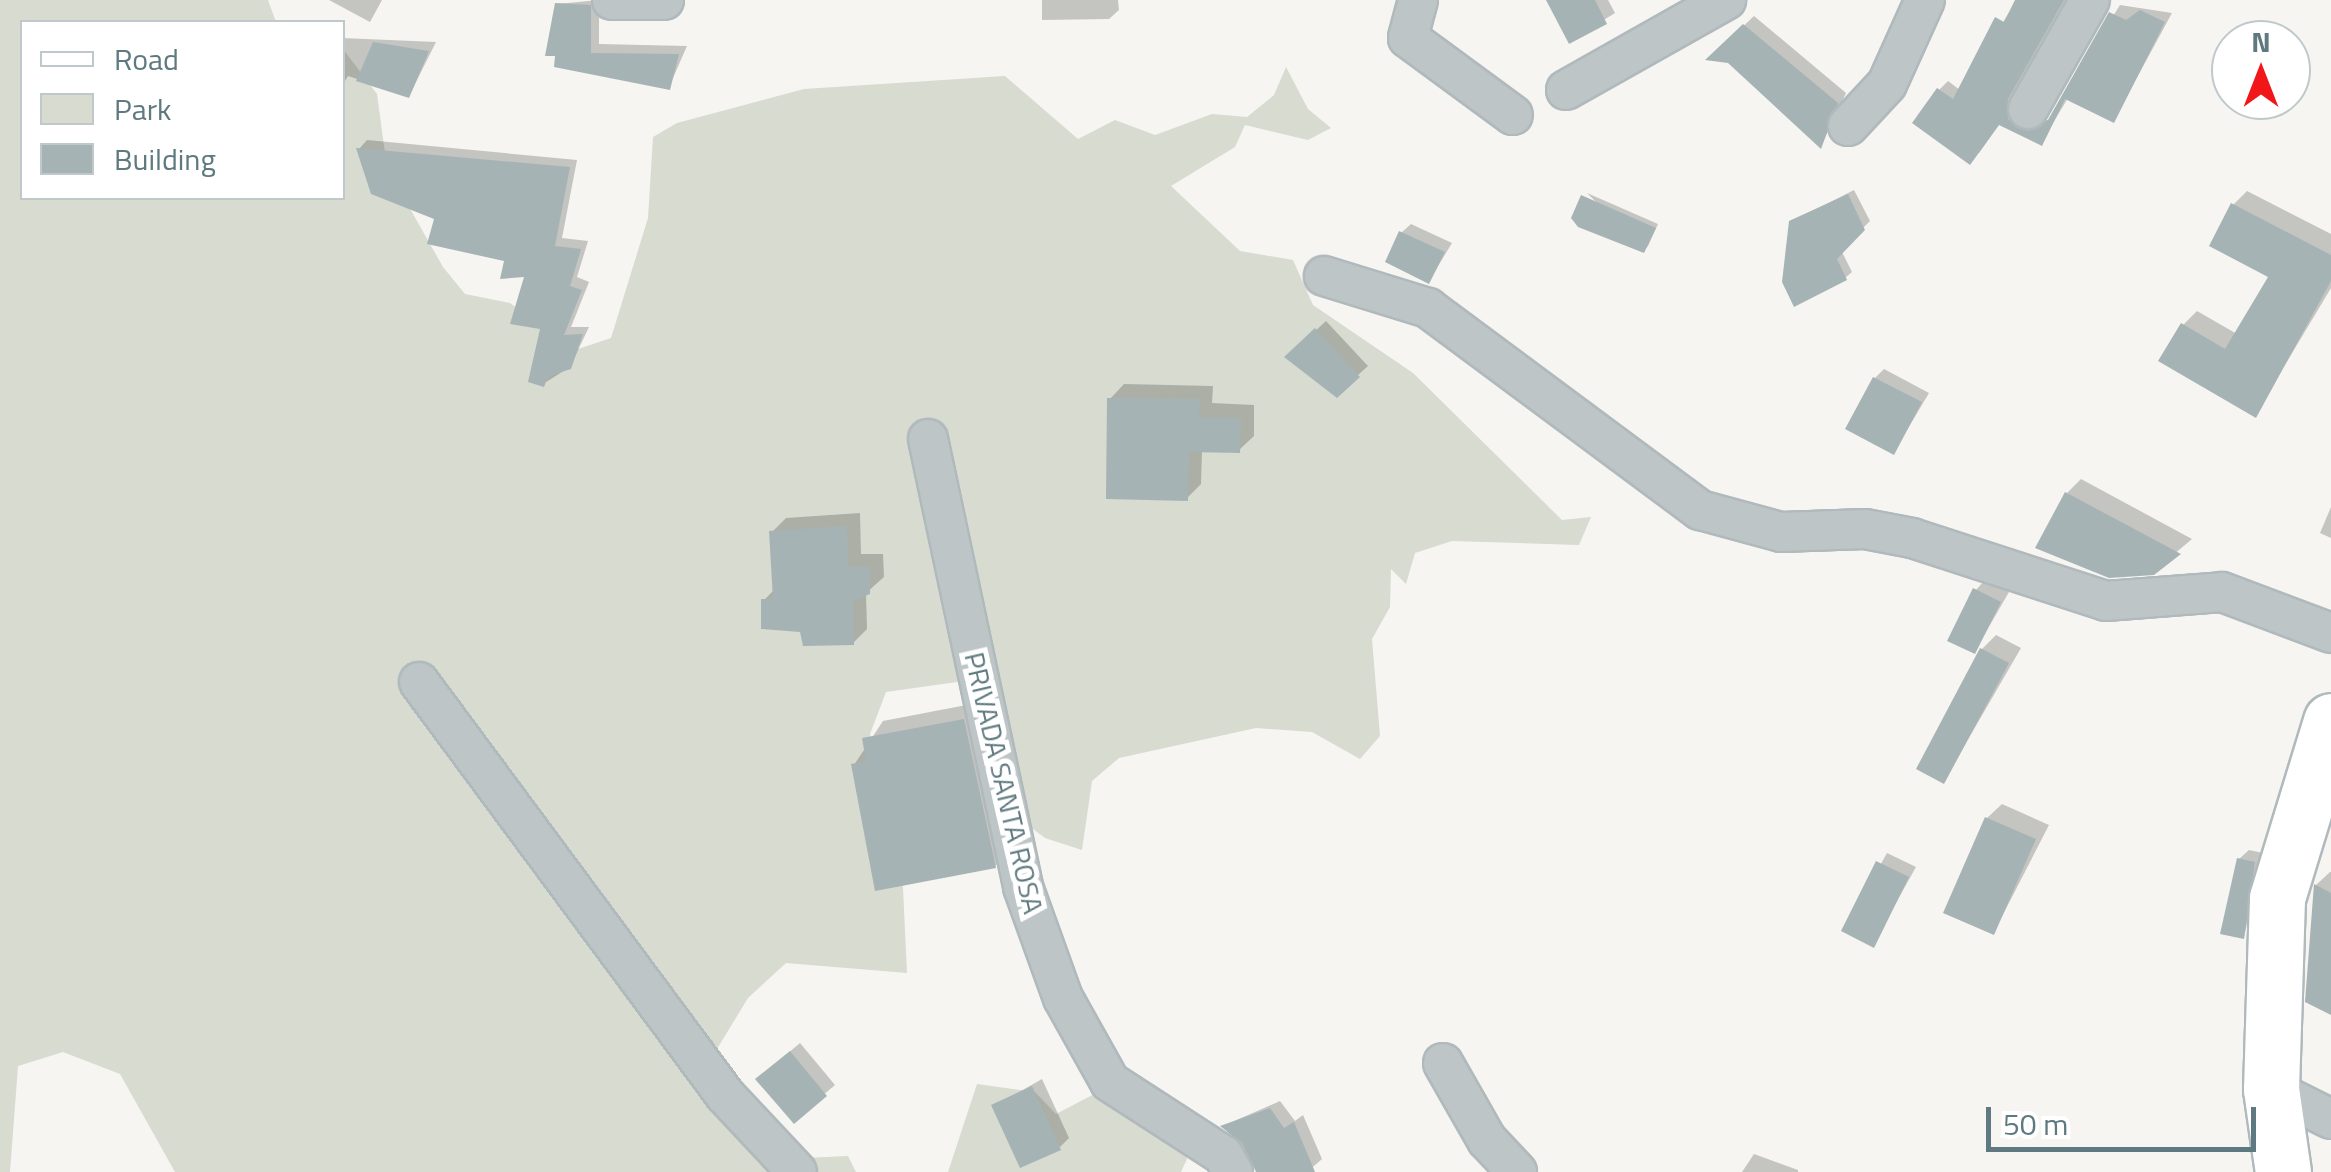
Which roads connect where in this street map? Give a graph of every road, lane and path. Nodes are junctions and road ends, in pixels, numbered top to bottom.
1 (612, 0) edge
2 (664, 0) edge
3 (1418, 0) edge
4 (1726, 0) edge
5 (1925, 0) edge
6 (2090, 0) edge
7 (1566, 90) dead end
8 (2028, 108) dead end
9 (1513, 114) dead end
10 (1848, 126) dead end
11 (1324, 276) dead end
12 (928, 439) dead end
13 (2331, 633) edge
14 (419, 682) dead end
15 (2331, 721) edge
16 (1444, 1062) dead end
17 (2271, 1089) junction
18 (2331, 1118) edge
19 (797, 1172) edge
20 (1233, 1172) edge
21 (1518, 1172) edge
22 (2282, 1172) edge

1 - 2 street
3 - 9 street
4 - 7 street
5 - 10 street
6 - 8 street
11 - 13 street
12 - 20 street, PRIVADA SANTA ROSA
14 - 19 street
15 - 17 street
16 - 21 street
17 - 18 street
17 - 22 street

